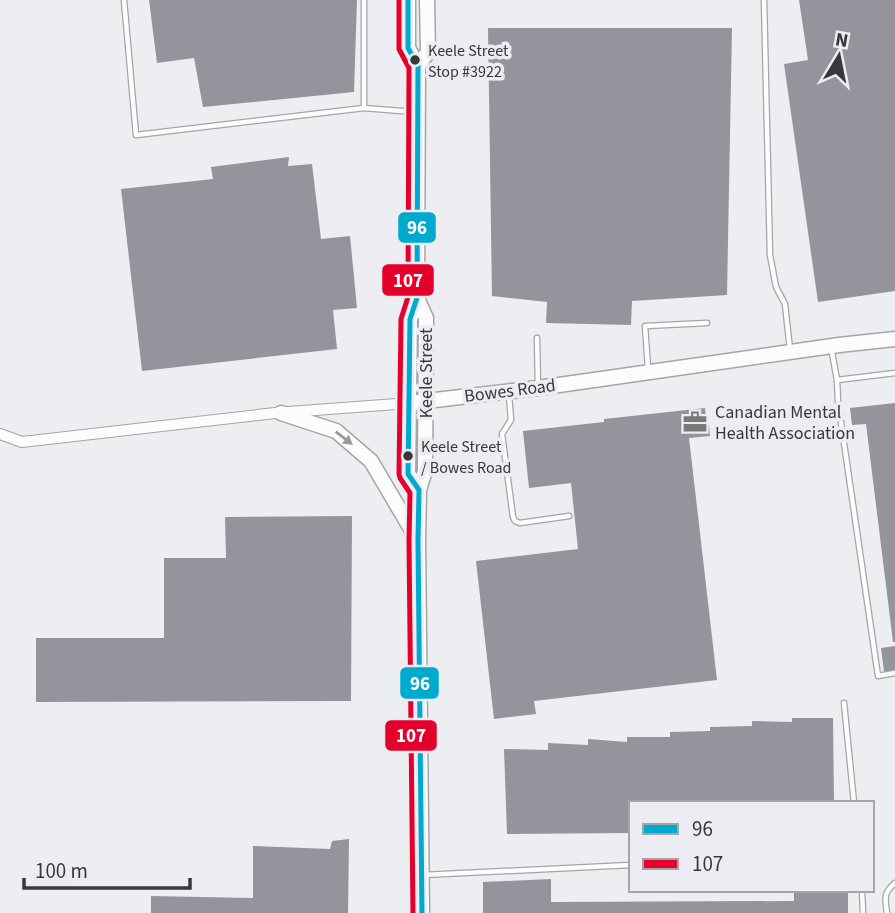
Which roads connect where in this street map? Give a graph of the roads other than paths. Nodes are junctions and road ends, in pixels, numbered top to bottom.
1 (124, 0) edge
2 (364, 0) edge
3 (408, 0) edge
4 (428, 0) edge
5 (764, 0) edge
6 (418, 66) junction
7 (364, 108) junction
8 (418, 112) junction
9 (417, 298) junction
10 (707, 323) dead end
11 (537, 338) dead end
12 (895, 339) edge
13 (831, 346) junction
14 (790, 352) junction
15 (648, 373) junction
16 (895, 373) edge
17 (837, 380) junction
18 (538, 388) junction
19 (509, 391) junction
20 (426, 402) junction
21 (410, 403) junction
22 (281, 413) junction
23 (0, 433) edge
24 (419, 490) junction
25 (569, 516) dead end
26 (418, 541) junction
27 (895, 673) edge
28 (844, 703) dead end
29 (855, 801) edge
30 (629, 865) edge
31 (422, 875) junction
32 (895, 883) edge
33 (862, 892) edge
34 (422, 913) edge
35 (863, 913) edge
36 (887, 913) edge

1 - 7 lane
2 - 7 lane
3 - 6 main road, Keele Street
4 - 6 main road, Keele Street
5 - 14 lane
6 - 8 main road, Keele Street
7 - 8 lane
8 - 9 main road, Keele Street
9 - 20 main road, Keele Street
9 - 21 main road, Keele Street
10 - 15 lane
11 - 18 lane
12 - 13 main road, Bowes Road
13 - 14 main road, Bowes Road
13 - 17 lane
14 - 15 main road, Bowes Road
15 - 18 main road, Bowes Road
16 - 17 lane
17 - 27 lane
18 - 19 main road, Bowes Road
19 - 20 main road, Bowes Road
19 - 25 lane
20 - 21 main road, Bowes Road
20 - 24 main road, Keele Street
21 - 22 street, Bowes Road
21 - 24 main road, Keele Street
22 - 23 street, Bowes Road
22 -> 26 main road
24 - 26 main road, Keele Street
26 - 31 main road, Keele Street
28 - 29 lane
30 - 31 lane
31 - 34 main road, Keele Street
32 - 36 lane
33 - 35 lane

